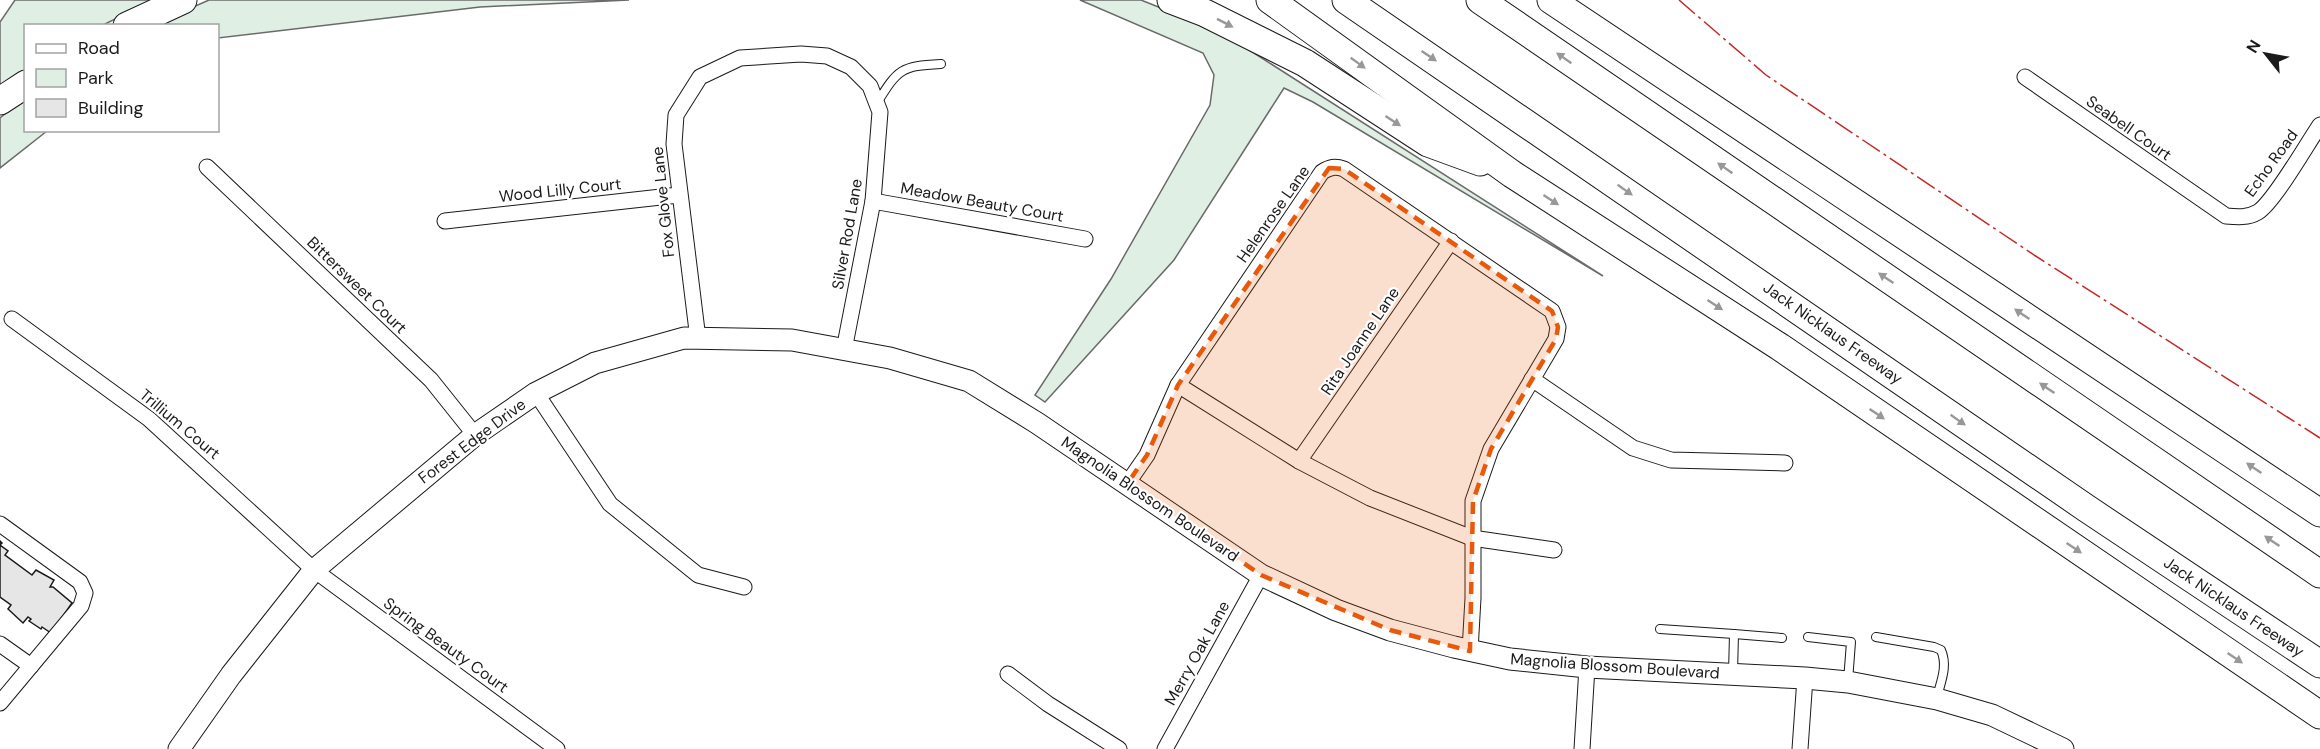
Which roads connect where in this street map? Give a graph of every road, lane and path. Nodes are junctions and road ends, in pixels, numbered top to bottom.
1 (183, 0) edge
2 (1171, 0) edge
3 (1257, 0) edge
4 (1270, 0) edge
5 (1346, 0) edge
6 (1480, 0) edge
7 (1551, 0) edge
8 (1580, 0) edge
9 (131, 24) edge
10 (1310, 29) junction
11 (740, 58) joint
12 (941, 64) dead end
13 (2025, 77) dead end
14 (24, 85) edge
15 (0, 101) edge
16 (877, 104) junction
17 (2320, 125) edge
18 (207, 167) dead end
19 (1512, 174) junction
20 (679, 195) junction
21 (873, 201) junction
22 (2212, 208) joint
23 (1873, 214) junction
24 (445, 221) dead end
25 (1084, 239) dead end
26 (1451, 240) junction
27 (12, 319) dead end
28 (698, 339) junction
29 (844, 350) junction
30 (1532, 380) junction
31 (1178, 385) junction
32 (536, 393) junction
33 (1037, 423) joint
34 (475, 435) junction
35 (1299, 461) junction
36 (1785, 463) dead end
37 (1127, 484) junction
38 (2320, 513) edge
39 (0, 524) edge
40 (1472, 538) junction
41 (1554, 550) dead end
42 (314, 570) junction
43 (1261, 574) junction
44 (2320, 574) edge
45 (744, 587) dead end
46 (1660, 630) dead end
47 (1734, 634) junction
48 (1808, 637) dead end
49 (1876, 637) dead end
50 (1782, 638) dead end
51 (0, 644) edge
52 (1470, 651) junction
53 (2320, 664) edge
54 (32, 666) junction
55 (1587, 667) junction
56 (1008, 674) dead end
57 (1733, 674) junction
58 (1805, 678) junction
59 (1848, 682) junction
60 (1937, 699) junction
61 (0, 703) edge
62 (2320, 715) edge
63 (181, 748) edge
64 (557, 749) edge
65 (1119, 749) edge
66 (1165, 749) edge
67 (1582, 749) edge
68 (1800, 749) edge
69 (2063, 749) edge

1 - 9 highway
2 -> 19 highway
3 - 10 highway
4 - 10 highway
5 -> 53 highway, Jack Nicklaus Freeway
44 -> 6 highway
7 - 23 highway
8 - 23 highway
10 -> 19 highway
11 - 16 street, Silver Rod Lane
11 - 20 street, Fox Glove Lane
12 - 16 lane
13 - 22 street, Seabell Court
14 - 15 highway
16 - 21 street, Silver Rod Lane
17 - 22 street, Echo Road
18 - 34 street, Bittersweet Court
19 -> 62 highway
20 - 24 street, Wood Lilly Court
20 - 28 street, Fox Glove Lane
21 - 25 street, Meadow Beauty Court
21 - 29 street, Silver Rod Lane
38 -> 23 highway
26 - 30 street, Helenrose Lane
26 - 31 street, Helenrose Lane
26 - 35 street, Rita Joanne Lane
27 - 42 street, Trillium Court
28 - 29 street, Forest Edge Drive
28 - 32 street, Forest Edge Drive
29 - 33 street, Forest Edge Drive
30 - 36 street
30 - 40 street, Helenrose Lane
31 - 35 street
31 - 37 street, Helenrose Lane
32 - 34 street, Forest Edge Drive
32 - 45 street
33 - 37 street, Magnolia Blossom Boulevard
34 - 42 street, Forest Edge Drive
35 - 40 street
37 - 43 street, Magnolia Blossom Boulevard
39 - 54 street
40 - 41 street
40 - 52 street, Helenrose Lane
42 - 63 street, Forest Edge Drive
42 - 64 street, Spring Beauty Court
43 - 52 street, Magnolia Blossom Boulevard
43 - 66 street, Merry Oak Lane
46 - 47 lane
47 - 50 lane
47 - 57 lane
48 - 59 lane
49 - 60 lane
51 - 54 street
52 - 55 street, Magnolia Blossom Boulevard
54 - 61 street
55 - 57 street, Magnolia Blossom Boulevard
55 - 67 street
56 - 65 street
57 - 58 street, Magnolia Blossom Boulevard
58 - 59 street, Magnolia Blossom Boulevard
58 - 68 street
59 - 60 street, Magnolia Blossom Boulevard
60 - 69 street, Magnolia Blossom Boulevard

